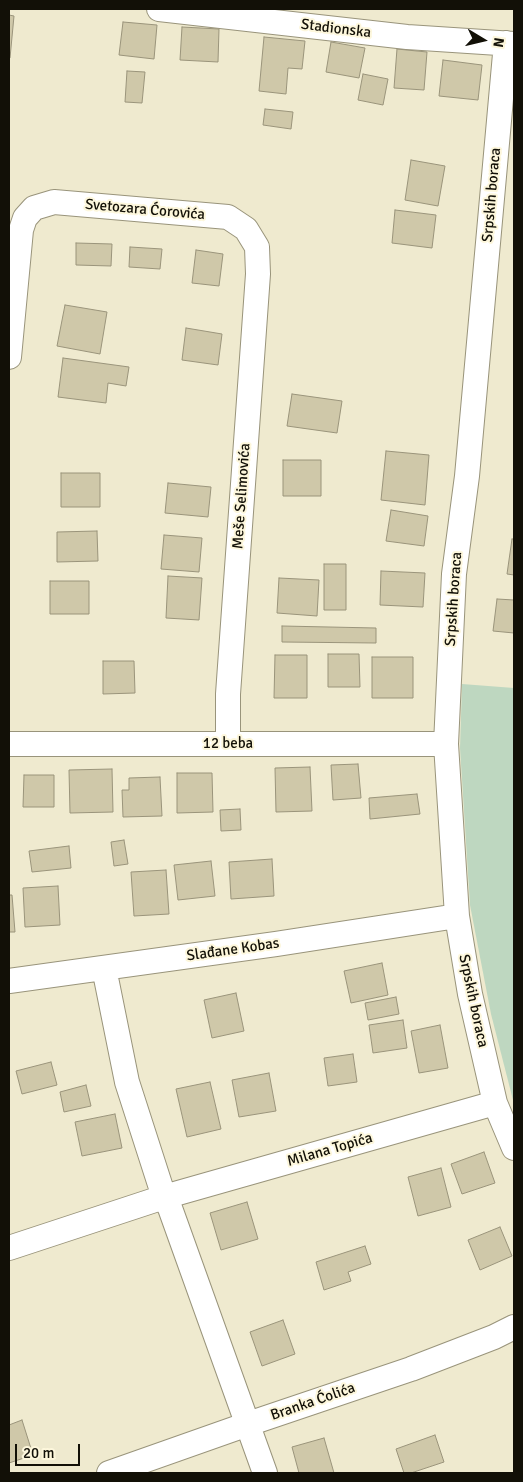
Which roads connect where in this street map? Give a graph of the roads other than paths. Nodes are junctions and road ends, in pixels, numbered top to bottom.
1 (159, 9) edge
2 (510, 44) edge
3 (257, 247) joint
4 (9, 357) edge
5 (9, 744) edge
6 (228, 744) junction
7 (446, 744) junction
8 (457, 916) junction
9 (104, 968) junction
10 (9, 981) edge
11 (496, 1103) junction
12 (514, 1148) edge
13 (164, 1196) junction
14 (9, 1248) edge
15 (514, 1327) edge
16 (248, 1424) junction
17 (109, 1473) edge
18 (265, 1473) edge

1 - 2 street, Stadionska
2 - 7 street, Srpskih boraca
3 - 4 street, Svetozara Ćorovića
3 - 6 street, Meše Selimovića
5 - 6 street, 12 beba
6 - 7 street, 12 beba
7 - 8 street, Srpskih boraca
8 - 9 street, Slađane Kobas
8 - 11 street, Srpskih boraca
9 - 10 street, Slađane Kobas
9 - 13 street
11 - 12 street, Srpskih boraca
11 - 13 street, Milana Topića
13 - 14 street, Milana Topića
13 - 16 street
15 - 16 street, Branka Ćolića
16 - 17 street, Branka Ćolića
16 - 18 street

